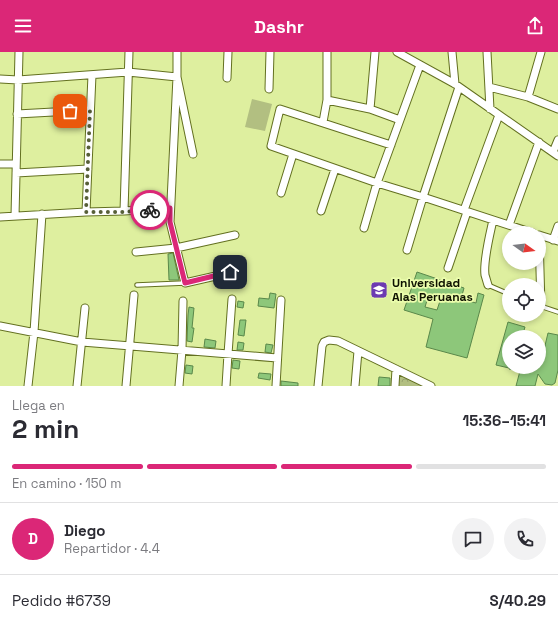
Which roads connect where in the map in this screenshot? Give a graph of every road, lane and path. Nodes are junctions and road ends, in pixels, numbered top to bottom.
1 (19, 52) edge
2 (129, 52) edge
3 (177, 52) edge
4 (228, 52) edge
5 (270, 52) edge
6 (327, 52) edge
7 (375, 52) edge
8 (397, 52) edge
9 (451, 52) edge
10 (487, 52) edge
11 (541, 52) edge
12 (420, 65) junction
13 (128, 72) junction
14 (92, 75) junction
15 (177, 77) junction
16 (227, 78) dead end
17 (0, 79) edge
18 (18, 80) junction
19 (457, 86) junction
20 (489, 87) junction
21 (269, 89) dead end
22 (528, 97) junction
23 (327, 100) junction
24 (370, 109) junction
25 (490, 109) junction
26 (558, 109) edge
27 (90, 110) junction
28 (18, 114) junction
29 (499, 115) junction
30 (400, 120) junction
31 (323, 122) junction
32 (558, 140) edge
33 (539, 142) junction
34 (391, 145) junction
35 (193, 154) dead end
36 (293, 154) junction
37 (556, 154) edge
38 (0, 164) edge
39 (16, 164) junction
40 (88, 169) junction
41 (335, 169) junction
42 (16, 173) junction
43 (377, 184) junction
44 (281, 192) dead end
45 (423, 197) junction
46 (170, 208) junction
47 (466, 211) junction
48 (86, 212) junction
49 (124, 212) junction
50 (321, 212) dead end
51 (42, 214) junction
52 (15, 216) junction
53 (0, 217) edge
54 (493, 220) junction
55 (509, 225) junction
56 (512, 226) edge
57 (558, 226) edge
58 (364, 228) dead end
59 (235, 235) dead end
60 (546, 237) edge
61 (556, 241) edge
62 (176, 248) junction
63 (407, 250) dead end
64 (136, 252) dead end
65 (448, 268) dead end
66 (242, 270) dead end
67 (185, 283) junction
68 (137, 285) dead end
69 (488, 285) joint
70 (502, 291) edge
71 (134, 295) dead end
72 (232, 299) dead end
73 (280, 300) dead end
74 (183, 301) dead end
75 (85, 308) dead end
76 (546, 308) edge
77 (558, 312) edge
78 (0, 326) edge
79 (34, 332) junction
80 (82, 342) junction
81 (130, 346) junction
82 (182, 350) junction
83 (358, 351) junction
84 (228, 354) junction
85 (277, 358) junction
86 (396, 369) junction
87 (28, 386) edge
88 (77, 386) edge
89 (126, 386) edge
90 (179, 386) edge
91 (226, 386) edge
92 (276, 386) edge
93 (318, 386) edge
94 (355, 386) edge
95 (395, 386) edge
96 (431, 386) edge

1 - 18 street
2 - 13 street
3 - 15 street
4 - 16 street
5 - 21 street
6 - 23 street
7 - 24 street
8 - 12 street
9 - 19 street
10 - 20 street
11 - 22 street
12 - 19 street
12 - 30 street
13 - 14 street
13 - 15 street
13 - 49 street
14 - 18 street
14 - 27 street
15 - 35 street
15 - 46 street
17 - 18 street
18 - 28 street
19 - 25 street
19 - 45 street
20 - 22 street
20 - 25 street
22 - 26 street
23 - 24 street
23 - 31 street
24 - 30 street
25 - 29 street
27 - 28 street
27 - 40 street
28 - 39 street
29 - 33 street
29 - 47 street
30 - 34 street
31 - 34 street
31 - 36 street
32 - 37 street
33 - 37 street
33 - 55 street
34 - 43 street
36 - 41 street
36 - 44 street
38 - 39 street
39 - 42 street
40 - 42 street
40 - 48 street
41 - 43 street
41 - 50 street
42 - 52 street
43 - 45 street
43 - 58 street
45 - 47 street
45 - 63 street
46 - 49 street
46 - 62 street
47 - 54 street
47 - 65 street
48 - 49 street
48 - 51 street
51 - 52 street
51 - 79 street
52 - 53 street
54 - 55 street
54 - 69 street
55 - 56 street
57 - 61 street
59 - 62 street
60 - 61 street
62 - 64 street
62 - 67 street
66 - 67 street
67 - 68 lane
69 - 70 lane
71 - 81 street
72 - 84 street
73 - 85 street
74 - 82 street
75 - 80 street
76 - 77 lane
78 - 79 street
79 - 80 street
79 - 87 street
80 - 81 street
80 - 88 street
81 - 82 street
81 - 89 street
82 - 84 street
82 - 90 street
83 - 86 street
83 - 93 street
83 - 94 street
84 - 85 street
84 - 91 street
85 - 92 street
86 - 95 street
86 - 96 street

